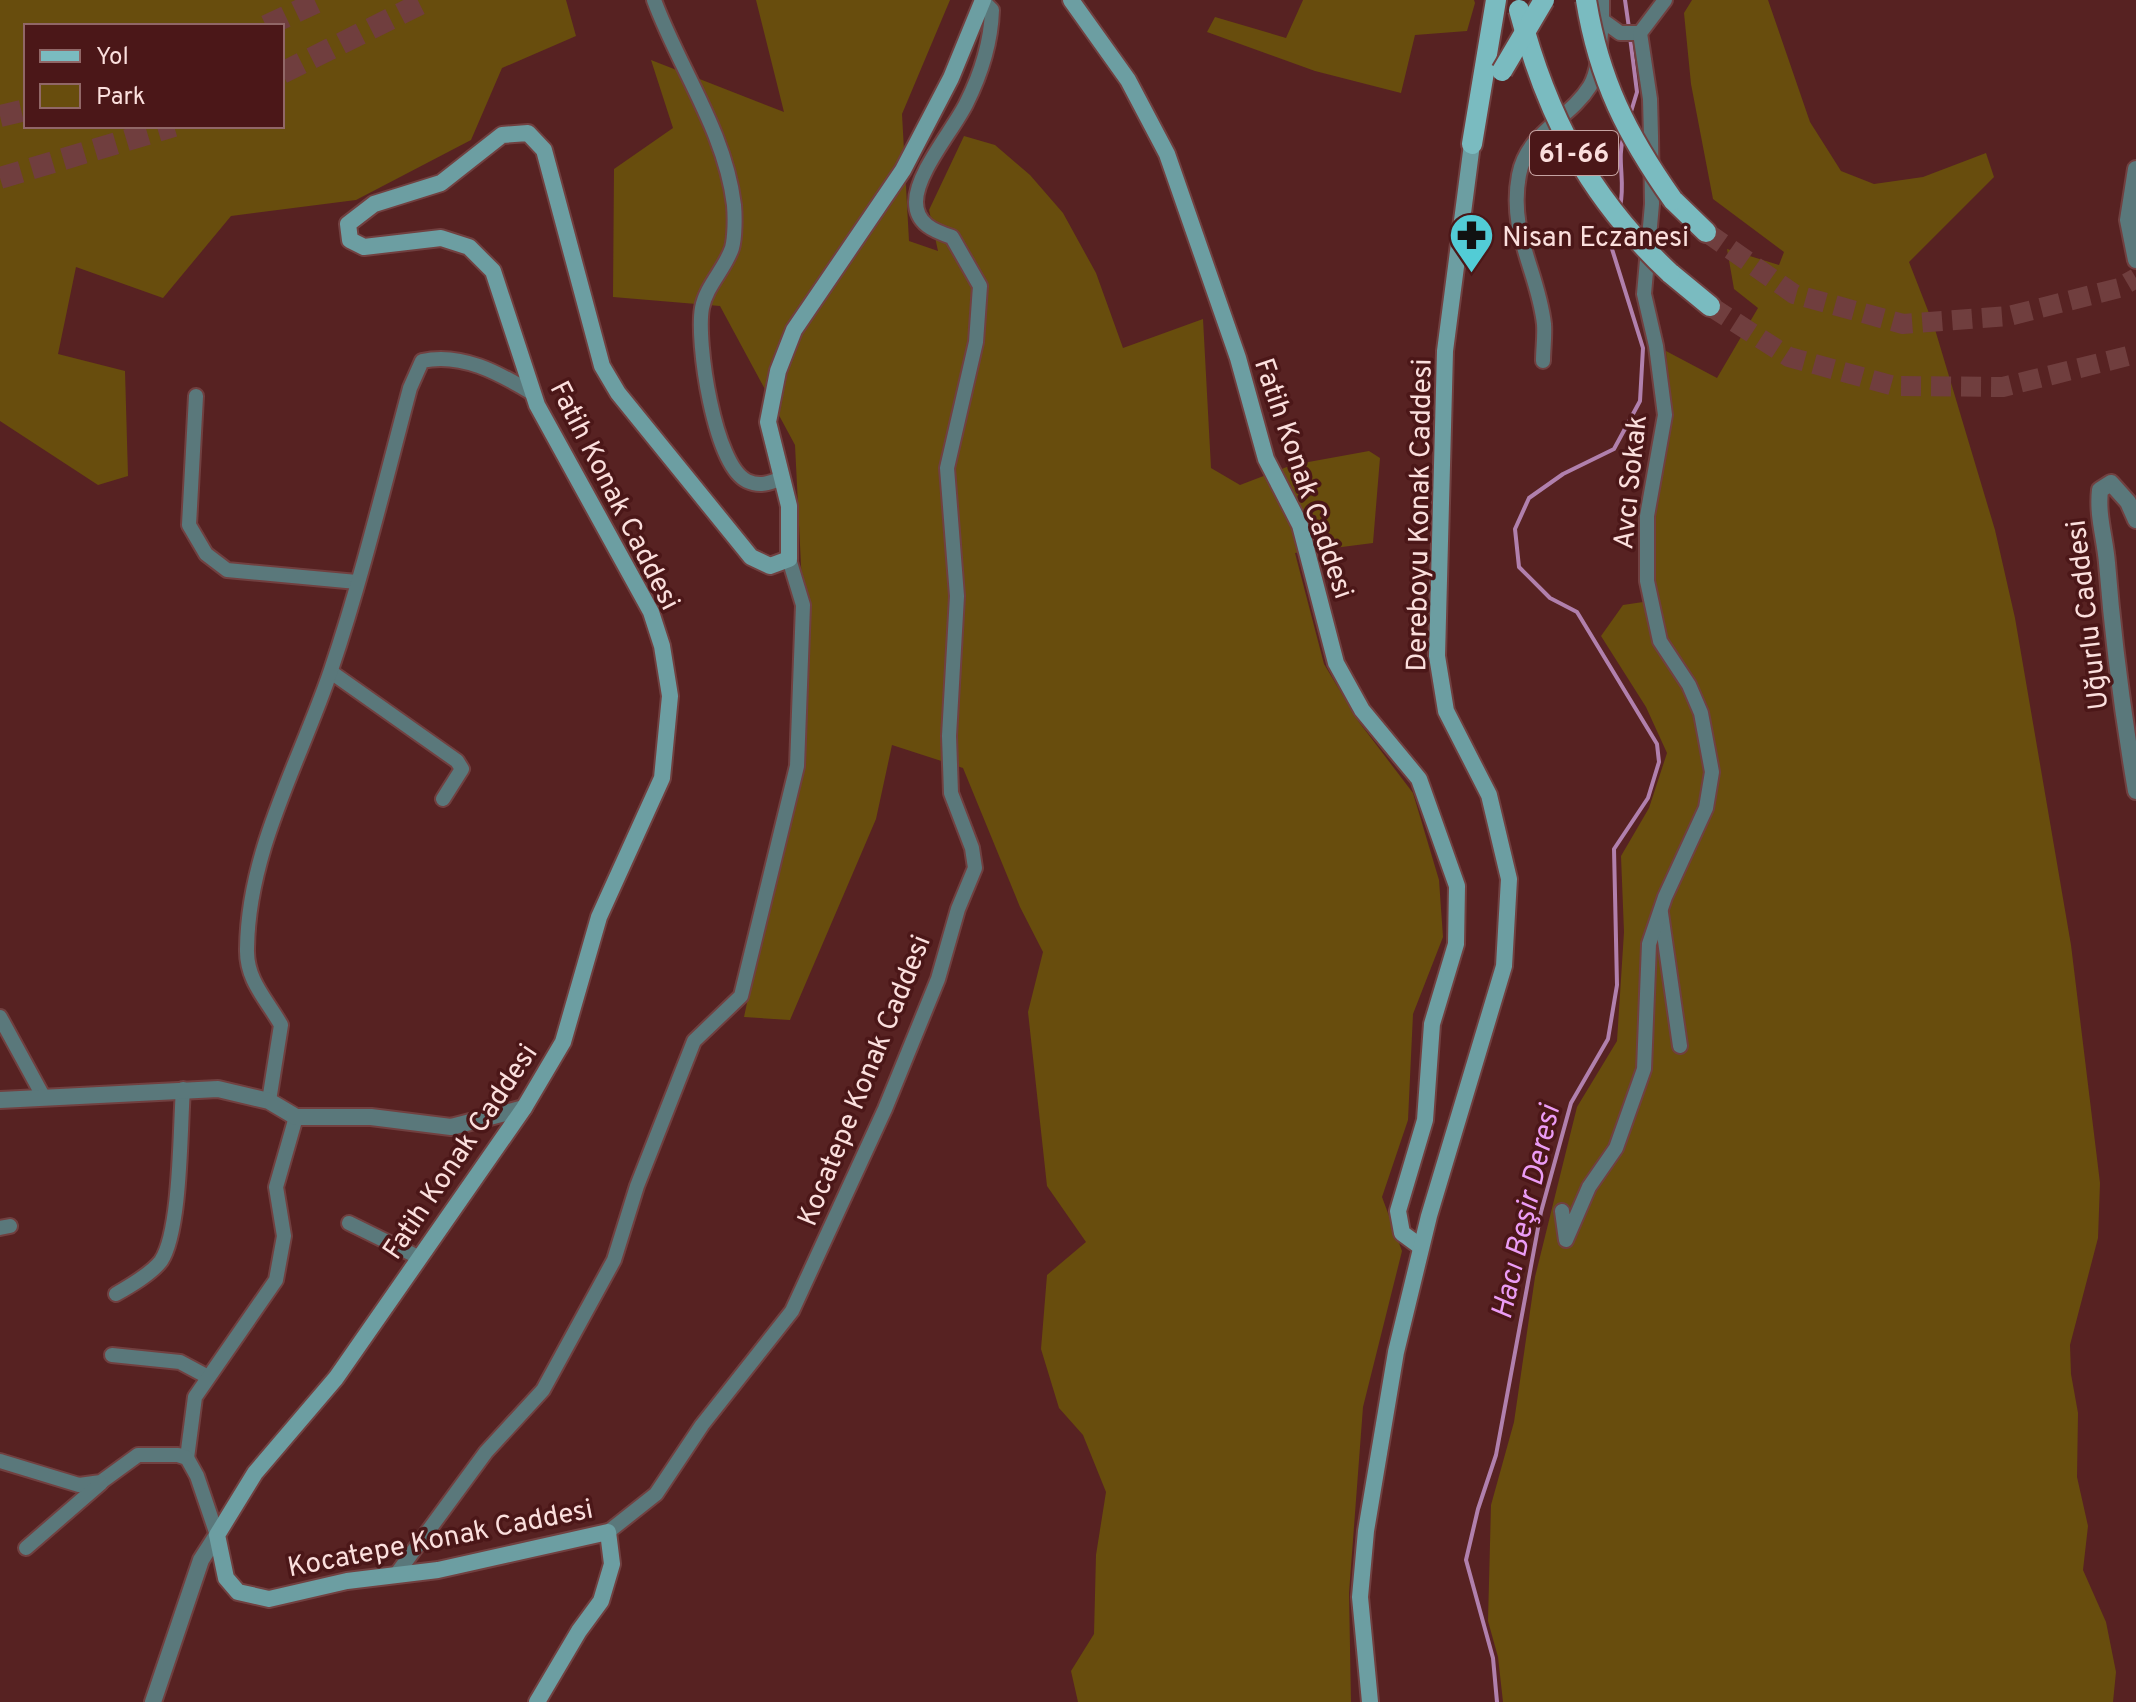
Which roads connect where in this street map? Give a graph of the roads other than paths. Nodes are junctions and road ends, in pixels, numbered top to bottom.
1 (654, 0) edge
2 (982, 0) edge
3 (1071, 0) edge
4 (1496, 0) edge
5 (1520, 0) edge
6 (1544, 0) edge
7 (1586, 0) edge
8 (1602, 0) edge
9 (1665, 0) edge
10 (1602, 20) junction
11 (1640, 33) junction
12 (1472, 144) junction
13 (2136, 169) edge
14 (1706, 232) tunnel mouth
15 (2136, 260) edge
16 (1710, 306) tunnel mouth
17 (1543, 361) dead end
18 (532, 393) junction
19 (196, 396) dead end
20 (782, 478) junction
21 (2136, 520) edge
22 (789, 559) junction
23 (357, 582) junction
24 (331, 672) junction
25 (2136, 791) edge
26 (443, 799) dead end
27 (1660, 909) junction
28 (0, 1017) edge
29 (1680, 1046) dead end
30 (183, 1089) junction
31 (43, 1096) junction
32 (0, 1100) edge
33 (269, 1101) junction
34 (524, 1108) junction
35 (296, 1117) junction
36 (1562, 1211) dead end
37 (349, 1223) dead end
38 (1421, 1247) junction
39 (420, 1258) junction
40 (116, 1294) dead end
41 (112, 1355) dead end
42 (208, 1377) junction
43 (187, 1458) junction
44 (0, 1461) edge
45 (101, 1482) junction
46 (608, 1532) junction
47 (217, 1535) junction
48 (26, 1548) dead end
49 (398, 1572) junction
50 (153, 1702) edge
51 (537, 1702) edge
52 (1370, 1702) edge

1 - 20 street
2 - 20 main road
2 - 46 street, Kocatepe Konak Caddesi
3 - 38 main road, Fatih Konak Caddesi
4 - 12 main road
5 - 16 main road, 61-66, bridge
6 - 12 main road, bridge
7 - 14 main road, 61-66, bridge
8 - 10 street
9 - 11 street
10 - 11 street
10 - 17 street
11 - 27 street, Avcı Sokak
12 - 38 main road, Dereboyu Konak Caddesi
13 - 15 street
18 - 22 main road, Fatih Konak Caddesi
18 - 23 street
18 - 34 main road, Fatih Konak Caddesi
19 - 23 street
20 - 22 main road
21 - 25 street, Uğurlu Caddesi
22 - 49 street
23 - 24 street
24 - 26 street
24 - 33 street
27 - 29 street
27 - 36 street, Avcı Sokak
28 - 31 street
30 - 31 street
30 - 33 street
30 - 40 street
31 - 32 street
33 - 35 street
34 - 35 street
34 - 39 main road, Fatih Konak Caddesi
35 - 42 street
37 - 39 street
38 - 52 main road, Dereboyu Konak Caddesi
39 - 47 main road, Fatih Konak Caddesi
41 - 42 street
42 - 43 street
43 - 45 street
43 - 47 street
44 - 45 street
45 - 48 street
46 - 49 main road, Kocatepe Konak Caddesi
46 - 51 main road
47 - 49 main road, Kocatepe Konak Caddesi
47 - 50 street, Fatih Konak Caddesi

